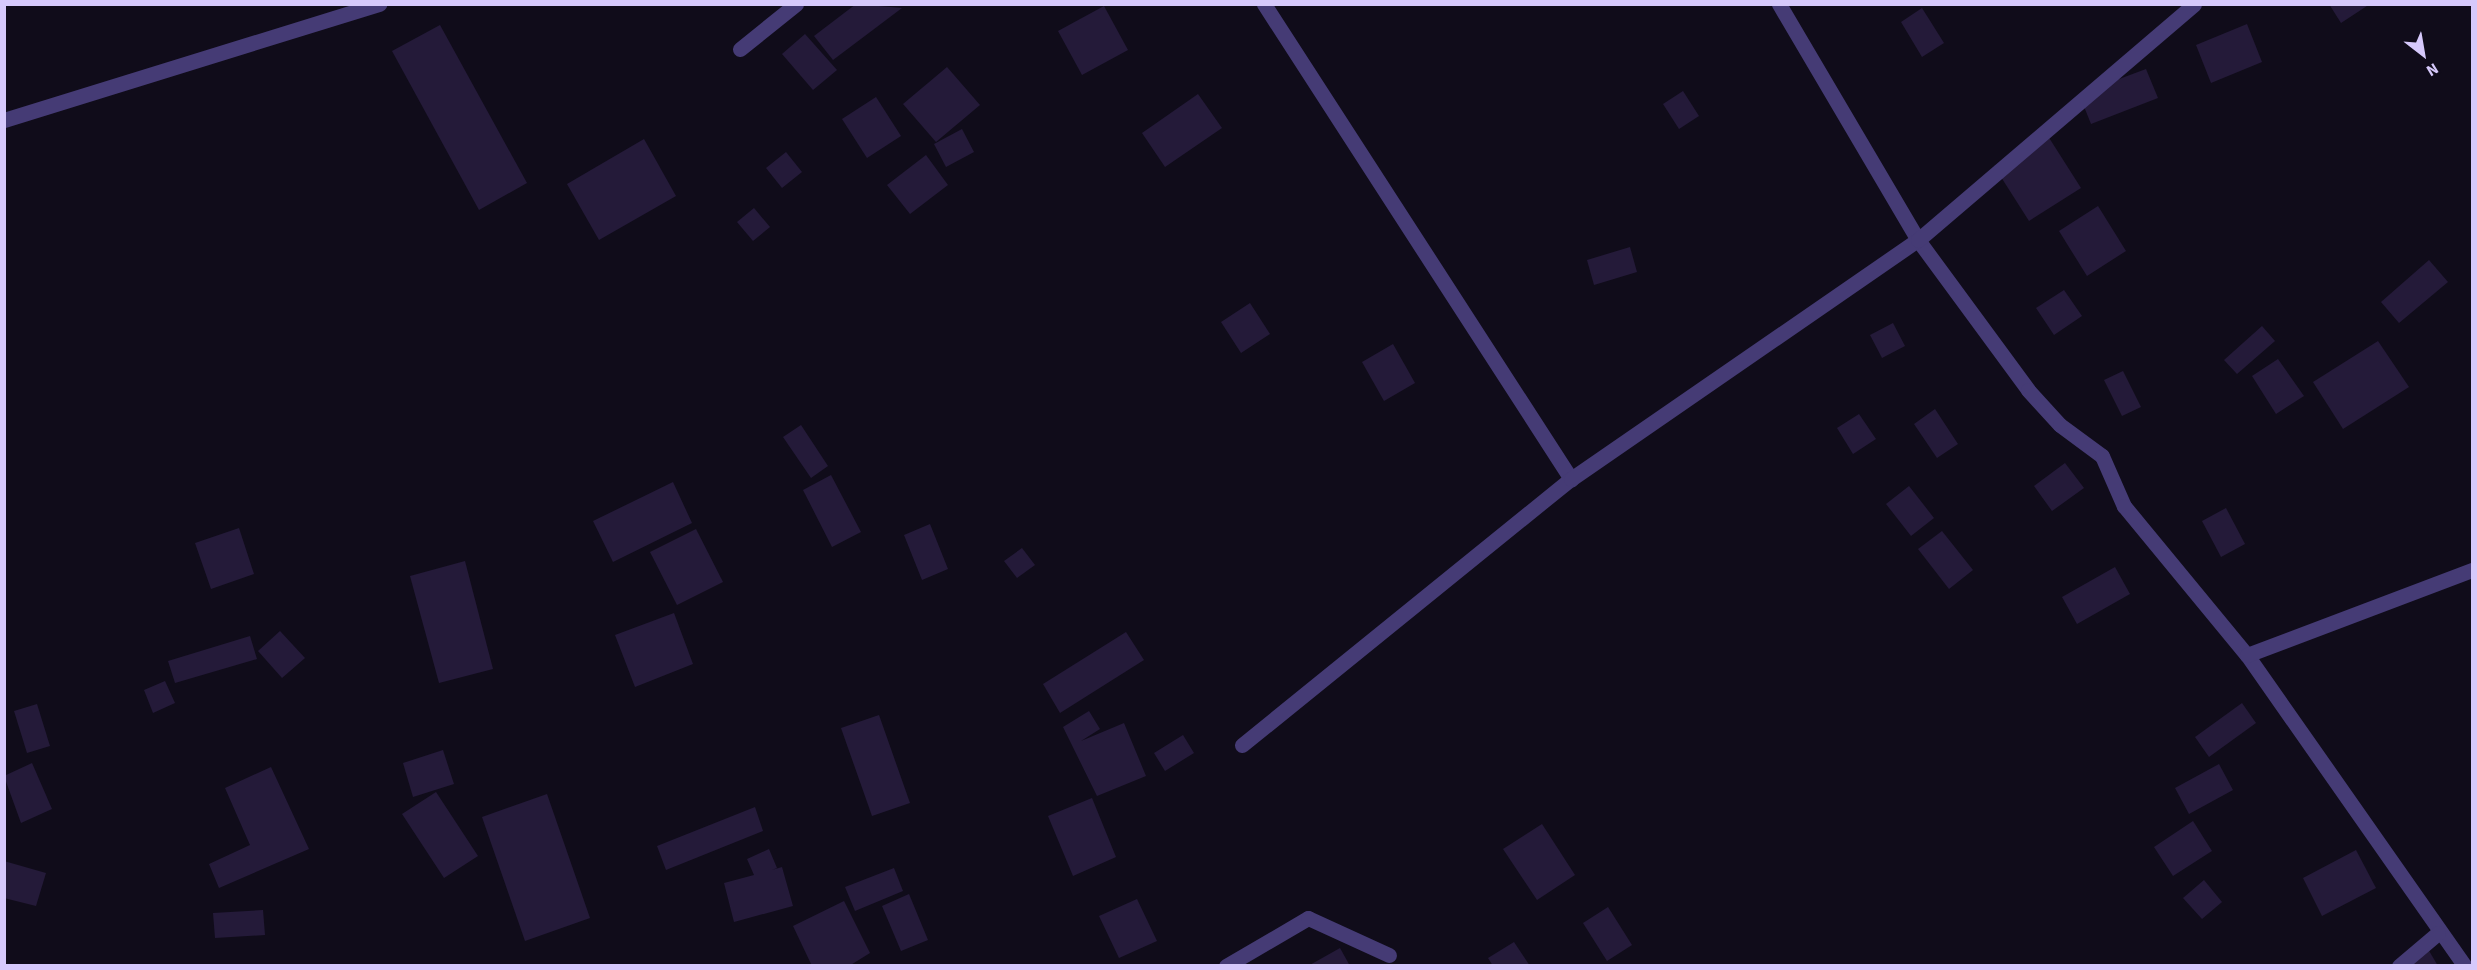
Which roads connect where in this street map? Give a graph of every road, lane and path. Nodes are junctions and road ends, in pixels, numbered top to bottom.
1 (379, 4) edge
2 (796, 4) edge
3 (1264, 4) edge
4 (1779, 4) edge
5 (2194, 4) edge
6 (740, 49) dead end
7 (4, 120) edge
8 (1918, 240) junction
9 (1570, 479) junction
10 (2472, 570) edge
11 (2247, 655) junction
12 (1242, 745) dead end
13 (2438, 933) junction
14 (1389, 956) dead end
15 (1226, 966) edge
16 (2398, 966) edge
17 (2465, 966) edge

1 - 7 street
2 - 6 street
3 - 9 street
4 - 8 street
5 - 8 street
8 - 9 street
8 - 11 street
9 - 12 street
10 - 11 street
11 - 13 street
13 - 16 street
13 - 17 street
14 - 15 street

